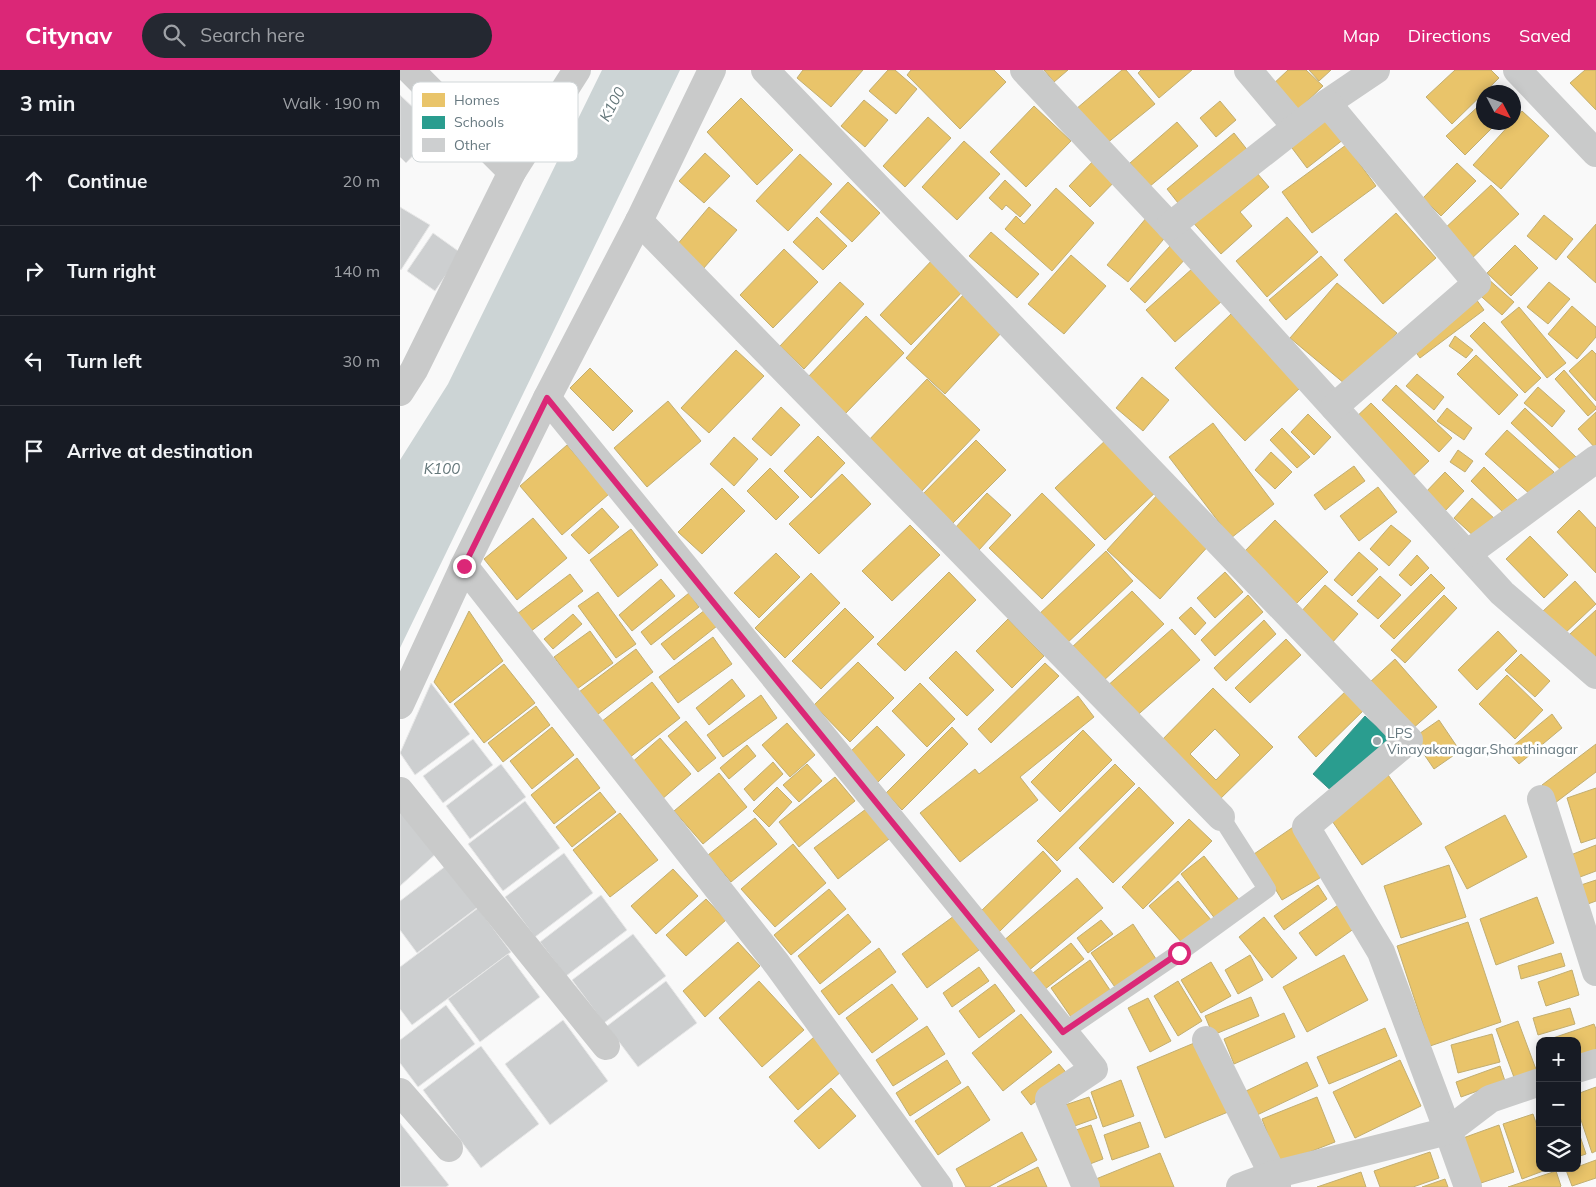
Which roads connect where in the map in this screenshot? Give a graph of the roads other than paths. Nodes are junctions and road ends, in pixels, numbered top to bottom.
1 (410, 70) edge
2 (577, 70) edge
3 (712, 70) edge
4 (765, 70) edge
5 (1024, 70) edge
6 (1248, 70) edge
7 (1517, 70) edge
8 (1368, 72) edge
9 (422, 82) edge
10 (569, 82) edge
11 (1327, 103) junction
12 (1296, 127) junction
13 (1596, 153) edge
14 (502, 162) edge
15 (518, 162) edge
16 (512, 172) junction
17 (639, 221) junction
18 (1170, 226) junction
19 (405, 372) edge
20 (547, 398) junction
21 (1334, 407) junction
22 (1596, 459) edge
23 (1467, 554) junction
24 (464, 566) junction
25 (1596, 675) edge
26 (400, 705) edge
27 (400, 791) edge
28 (1540, 799) dead end
29 (1221, 818) joint
30 (1596, 972) edge
31 (1063, 1032) junction
32 (1206, 1040) dead end
33 (606, 1046) dead end
34 (1596, 1063) edge
35 (1581, 1068) edge
36 (1536, 1083) edge
37 (400, 1092) edge
38 (1448, 1130) junction
39 (449, 1148) dead end
40 (1275, 1181) edge
41 (939, 1187) edge
42 (1086, 1187) edge
43 (1240, 1187) edge
44 (1468, 1187) edge

1 - 9 street
2 - 10 street
3 - 17 street
4 - 38 street
5 - 18 street
6 - 12 street
7 - 13 street
8 - 11 street
11 - 12 street
11 - 21 street
12 - 18 street
14 - 16 street
15 - 16 street
16 - 19 street
17 - 20 street
17 - 29 street
18 - 21 street
20 - 24 street
20 - 31 street
21 - 23 street
22 - 23 street
23 - 25 street
24 - 26 street
24 - 41 street
27 - 33 street
28 - 30 street
29 - 31 lane
31 - 42 street
32 - 40 street
34 - 35 street
36 - 38 street
37 - 39 street
38 - 40 street
38 - 44 street
40 - 43 street

